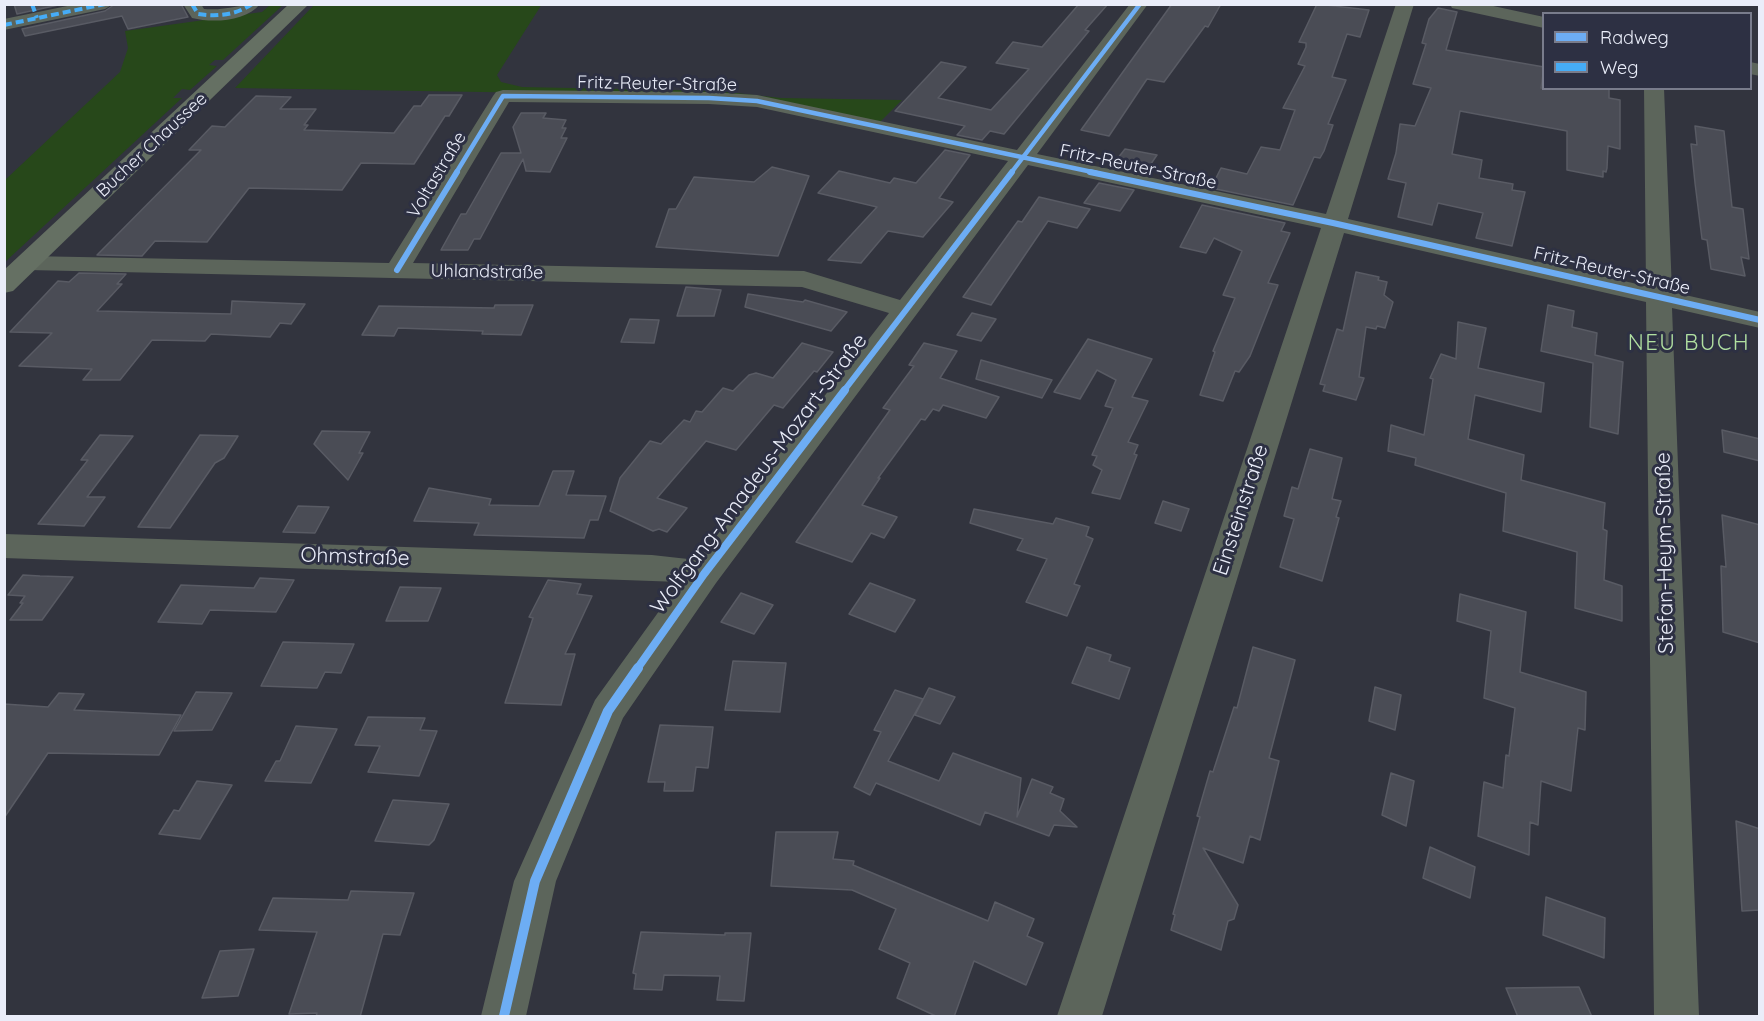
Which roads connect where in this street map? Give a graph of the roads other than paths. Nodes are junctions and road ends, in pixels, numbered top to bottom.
1 (105, 4) edge
2 (192, 4) edge
3 (252, 4) edge
4 (300, 4) edge
5 (1140, 4) edge
6 (1405, 4) edge
7 (1458, 4) edge
8 (35, 11) edge
9 (1542, 23) edge
10 (4, 25) edge
11 (1654, 90) edge
12 (503, 96) joint
13 (1023, 158) junction
14 (1333, 223) junction
15 (28, 263) junction
16 (397, 270) junction
17 (4, 285) edge
18 (1659, 297) junction
19 (906, 310) junction
20 (1760, 320) edge
21 (4, 546) edge
22 (704, 574) junction
23 (504, 1017) edge
24 (1080, 1017) edge
25 (1677, 1017) edge

1 - 8 street
2 - 3 street
4 - 15 main road, Bucher Chaussee
5 - 13 street, Wolfgang-Amadeus-Mozart-Straße
6 - 14 street, Einsteinstraße
7 - 9 street
8 - 10 street
11 - 18 street, Stefan-Heym-Straße
12 - 13 street, Fritz-Reuter-Straße
12 - 16 street, Voltastraße
13 - 14 street, Fritz-Reuter-Straße
13 - 19 street, Wolfgang-Amadeus-Mozart-Straße
14 - 18 street, Fritz-Reuter-Straße
14 - 24 street, Einsteinstraße
15 - 16 street, Uhlandstraße
15 - 17 main road, Bucher Chaussee
16 - 19 street, Uhlandstraße
18 - 20 street, Fritz-Reuter-Straße
18 - 25 street, Stefan-Heym-Straße
19 - 22 street, Wolfgang-Amadeus-Mozart-Straße
21 - 22 street, Ohmstraße
22 - 23 street, Wolfgang-Amadeus-Mozart-Straße

